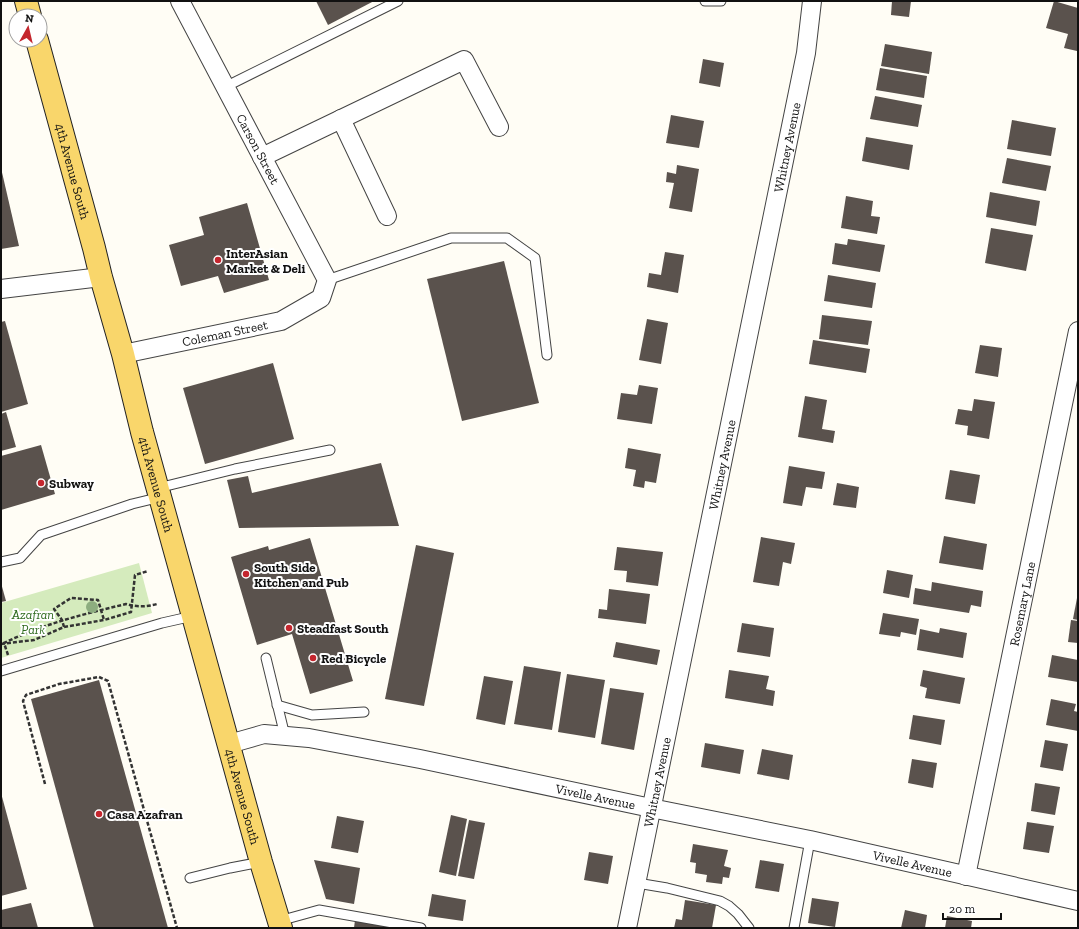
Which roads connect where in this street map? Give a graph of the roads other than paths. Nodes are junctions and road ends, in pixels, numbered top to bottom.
1 (180, 1) edge
2 (398, 1) edge
3 (705, 1) edge
4 (721, 1) edge
5 (812, 1) edge
6 (39, 48) edge
7 (225, 87) junction
8 (341, 119) junction
9 (499, 127) dead end
10 (262, 157) junction
11 (387, 216) dead end
12 (101, 277) junction
13 (327, 280) junction
14 (1, 289) edge
15 (1078, 331) edge
16 (123, 354) junction
17 (547, 355) dead end
18 (1075, 357) edge
19 (330, 450) dead end
20 (159, 493) junction
21 (1, 562) edge
22 (193, 616) junction
23 (266, 658) dead end
24 (1, 671) edge
25 (277, 705) junction
26 (364, 712) dead end
27 (285, 736) junction
28 (229, 744) junction
29 (651, 808) junction
30 (810, 840) junction
31 (261, 862) junction
32 (966, 876) junction
33 (190, 878) dead end
34 (636, 883) junction
35 (1078, 901) edge
36 (280, 924) edge
37 (421, 928) edge
38 (627, 928) edge
39 (749, 928) edge
40 (794, 928) edge

1 - 7 street, Carson Street
2 - 7 lane
3 - 4 lane
5 - 29 street, Whitney Avenue
6 - 12 main road, 4th Avenue South
7 - 10 street, Carson Street
8 - 9 street
8 - 10 street
8 - 11 street
10 - 13 street, Carson Street
12 - 14 street
12 - 16 main road, 4th Avenue South
13 - 16 street, Coleman Street
13 - 17 lane
15 - 18 street, Rosemary Lane
16 - 20 main road, 4th Avenue South
18 - 32 street, Rosemary Lane
19 - 20 lane
20 - 21 lane
20 - 22 main road, 4th Avenue South
22 - 24 lane
22 - 28 main road, 4th Avenue South
23 - 25 lane
25 - 26 lane
25 - 27 lane
27 - 28 street, Vivelle Avenue
27 - 29 street, Vivelle Avenue
28 - 31 main road, 4th Avenue South
29 - 30 street, Vivelle Avenue
29 - 34 street, Whitney Avenue
30 - 32 street, Vivelle Avenue
30 - 40 lane
31 - 33 lane
31 - 36 main road, 4th Avenue South
32 - 35 street, Vivelle Avenue
34 - 38 street, Whitney Avenue
34 - 39 lane
36 - 37 lane

